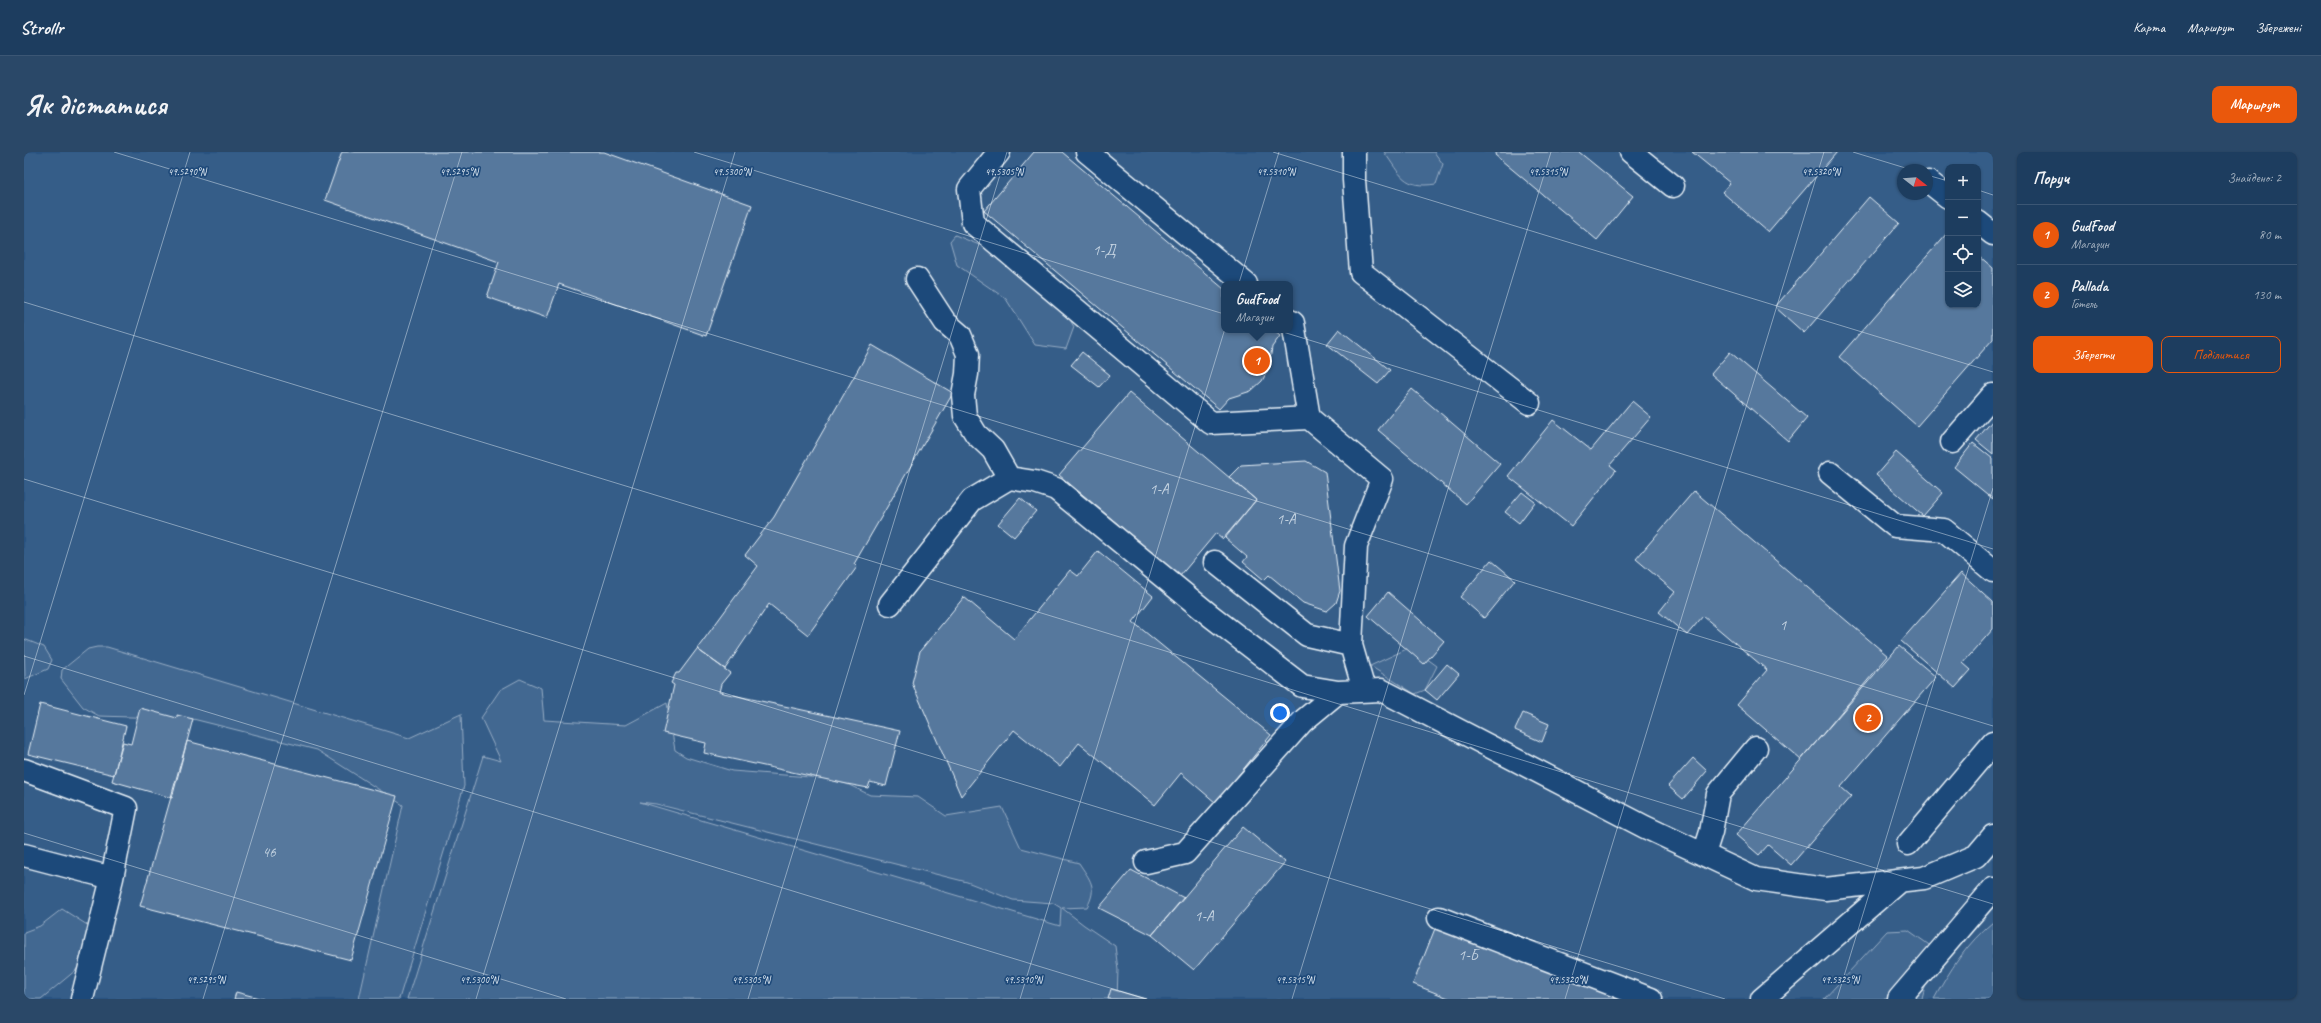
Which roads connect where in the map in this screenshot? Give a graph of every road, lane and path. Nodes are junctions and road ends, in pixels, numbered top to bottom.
1 (999, 152) edge
2 (1087, 152) edge
3 (1354, 152) edge
4 (1631, 152) edge
5 (1933, 185) edge
6 (1673, 186) dead end
7 (1945, 195) edge
8 (1981, 224) edge
9 (1993, 234) edge
10 (917, 279) dead end
11 (1242, 281) edge
12 (1293, 323) edge
13 (1993, 395) edge
14 (1529, 404) dead end
15 (1309, 418) junction
16 (1952, 442) dead end
17 (1830, 473) dead end
18 (1010, 478) junction
19 (1215, 562) dead end
20 (1993, 570) edge
21 (890, 604) dead end
22 (1351, 645) junction
23 (1364, 690) junction
24 (1338, 692) junction
25 (1993, 743) edge
26 (1756, 748) dead end
27 (24, 770) edge
28 (1993, 836) edge
29 (1908, 844) dead end
30 (1704, 854) junction
31 (24, 855) edge
32 (1146, 862) dead end
33 (112, 878) junction
34 (1899, 881) junction
35 (1993, 889) edge
36 (1439, 918) dead end
37 (82, 999) edge
38 (1651, 999) edge
39 (1762, 999) edge
40 (1899, 999) edge

1 - 15 street
2 - 11 street
3 - 14 street
4 - 6 street
5 - 7 street
8 - 9 street
10 - 18 street
12 - 15 street
13 - 16 street
15 - 22 street
17 - 20 street
18 - 21 street
18 - 24 street
19 - 22 street
22 - 23 street
23 - 24 street
23 - 30 street
24 - 32 street
25 - 29 street
26 - 30 street
27 - 33 street
28 - 34 street
30 - 34 street
31 - 33 street
33 - 37 street
34 - 39 street
35 - 40 street
36 - 38 street

